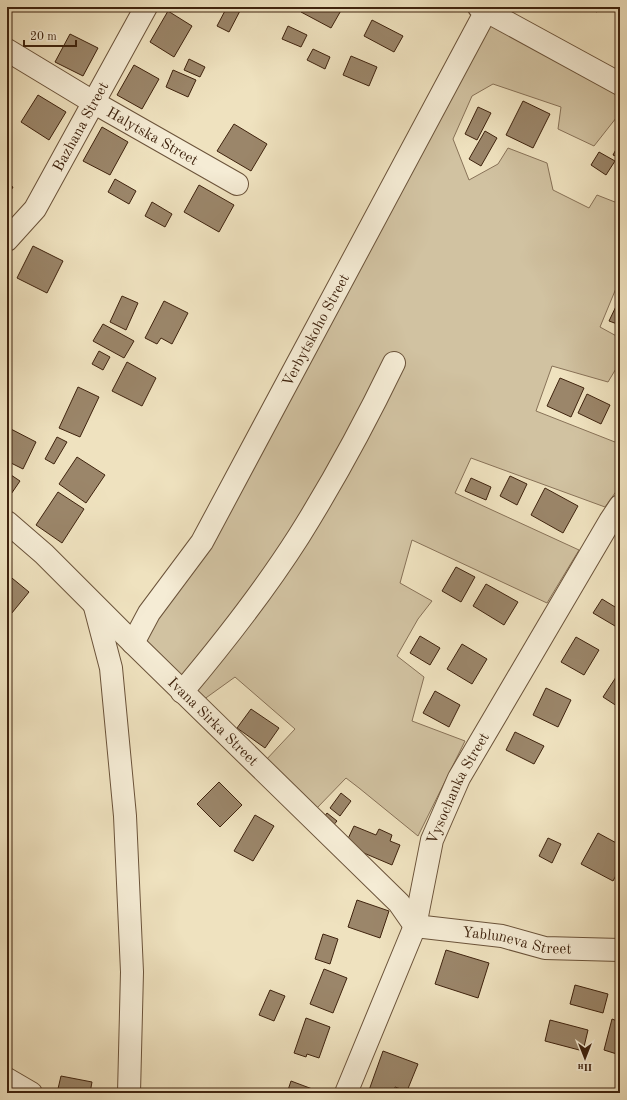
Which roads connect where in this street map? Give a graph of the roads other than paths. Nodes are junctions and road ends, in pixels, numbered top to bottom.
1 (146, 7) edge
2 (483, 9) edge
3 (7, 50) edge
4 (620, 84) edge
5 (93, 102) junction
6 (237, 184) dead end
7 (7, 240) edge
8 (394, 363) dead end
9 (617, 518) edge
10 (7, 522) edge
11 (95, 606) junction
12 (133, 643) junction
13 (182, 692) junction
14 (415, 926) junction
15 (620, 950) edge
16 (7, 1079) edge
17 (31, 1093) edge
18 (130, 1093) edge
19 (346, 1093) edge

1 - 5 street, Bazhana Street
2 - 4 street
2 - 12 street, Verbytskoho Street
3 - 5 street, Halytska Street
5 - 6 street, Halytska Street
5 - 7 street, Bazhana Street
8 - 13 street
9 - 14 street, Vysochanka Street
10 - 11 street, Ivana Sirka Street
11 - 12 street, Ivana Sirka Street
11 - 18 street
12 - 13 street, Ivana Sirka Street
13 - 14 street, Ivana Sirka Street
14 - 15 street, Yabluneva Street
14 - 19 street, Vysochanka Street
16 - 17 street

